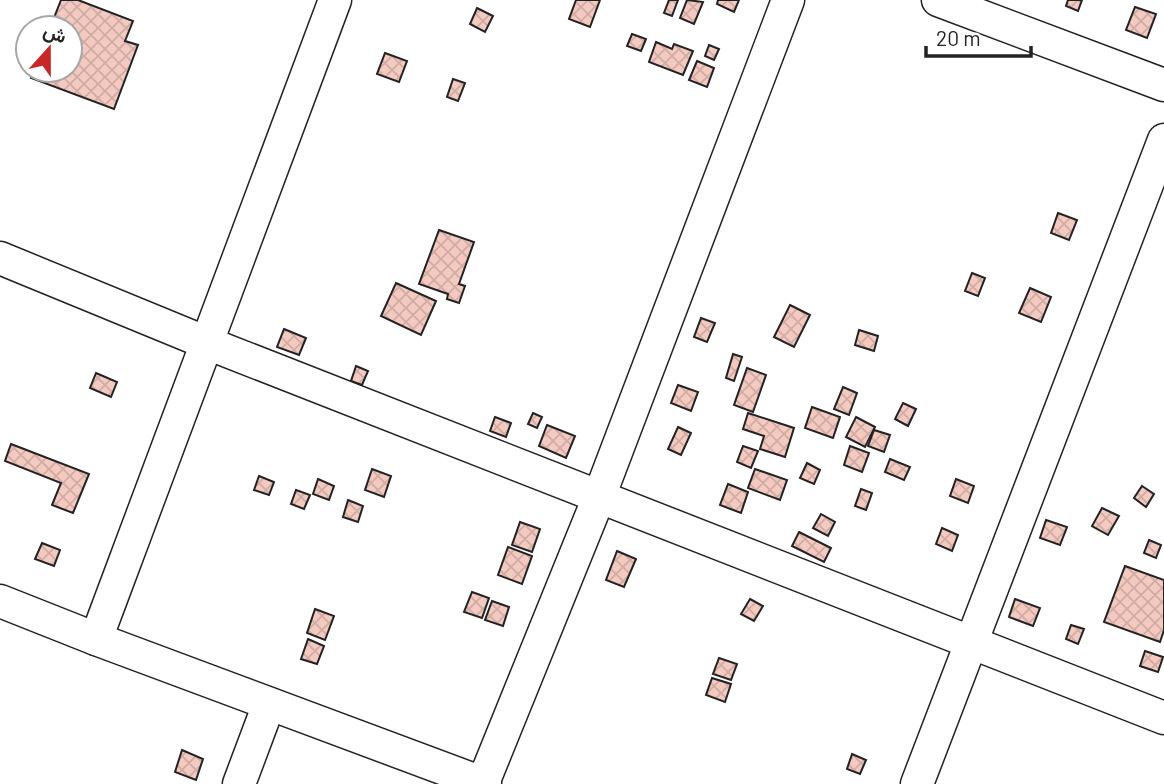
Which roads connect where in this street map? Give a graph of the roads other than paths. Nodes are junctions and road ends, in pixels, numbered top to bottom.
1 (335, 0) edge
2 (789, 0) edge
3 (938, 0) edge
4 (1164, 85) edge
5 (1164, 139) edge
6 (0, 258) edge
7 (207, 343) junction
8 (599, 497) junction
9 (0, 601) edge
10 (96, 639) junction
11 (971, 642) junction
12 (269, 704) junction
13 (1164, 718) edge
14 (239, 784) edge
15 (484, 784) edge
16 (917, 784) edge

1 - 7 street
2 - 8 street
3 - 4 street
5 - 11 street
6 - 7 street
7 - 8 street
7 - 10 street
8 - 11 street
8 - 15 street
9 - 10 street
10 - 12 street
11 - 13 street
11 - 16 street
12 - 14 street
12 - 15 street

